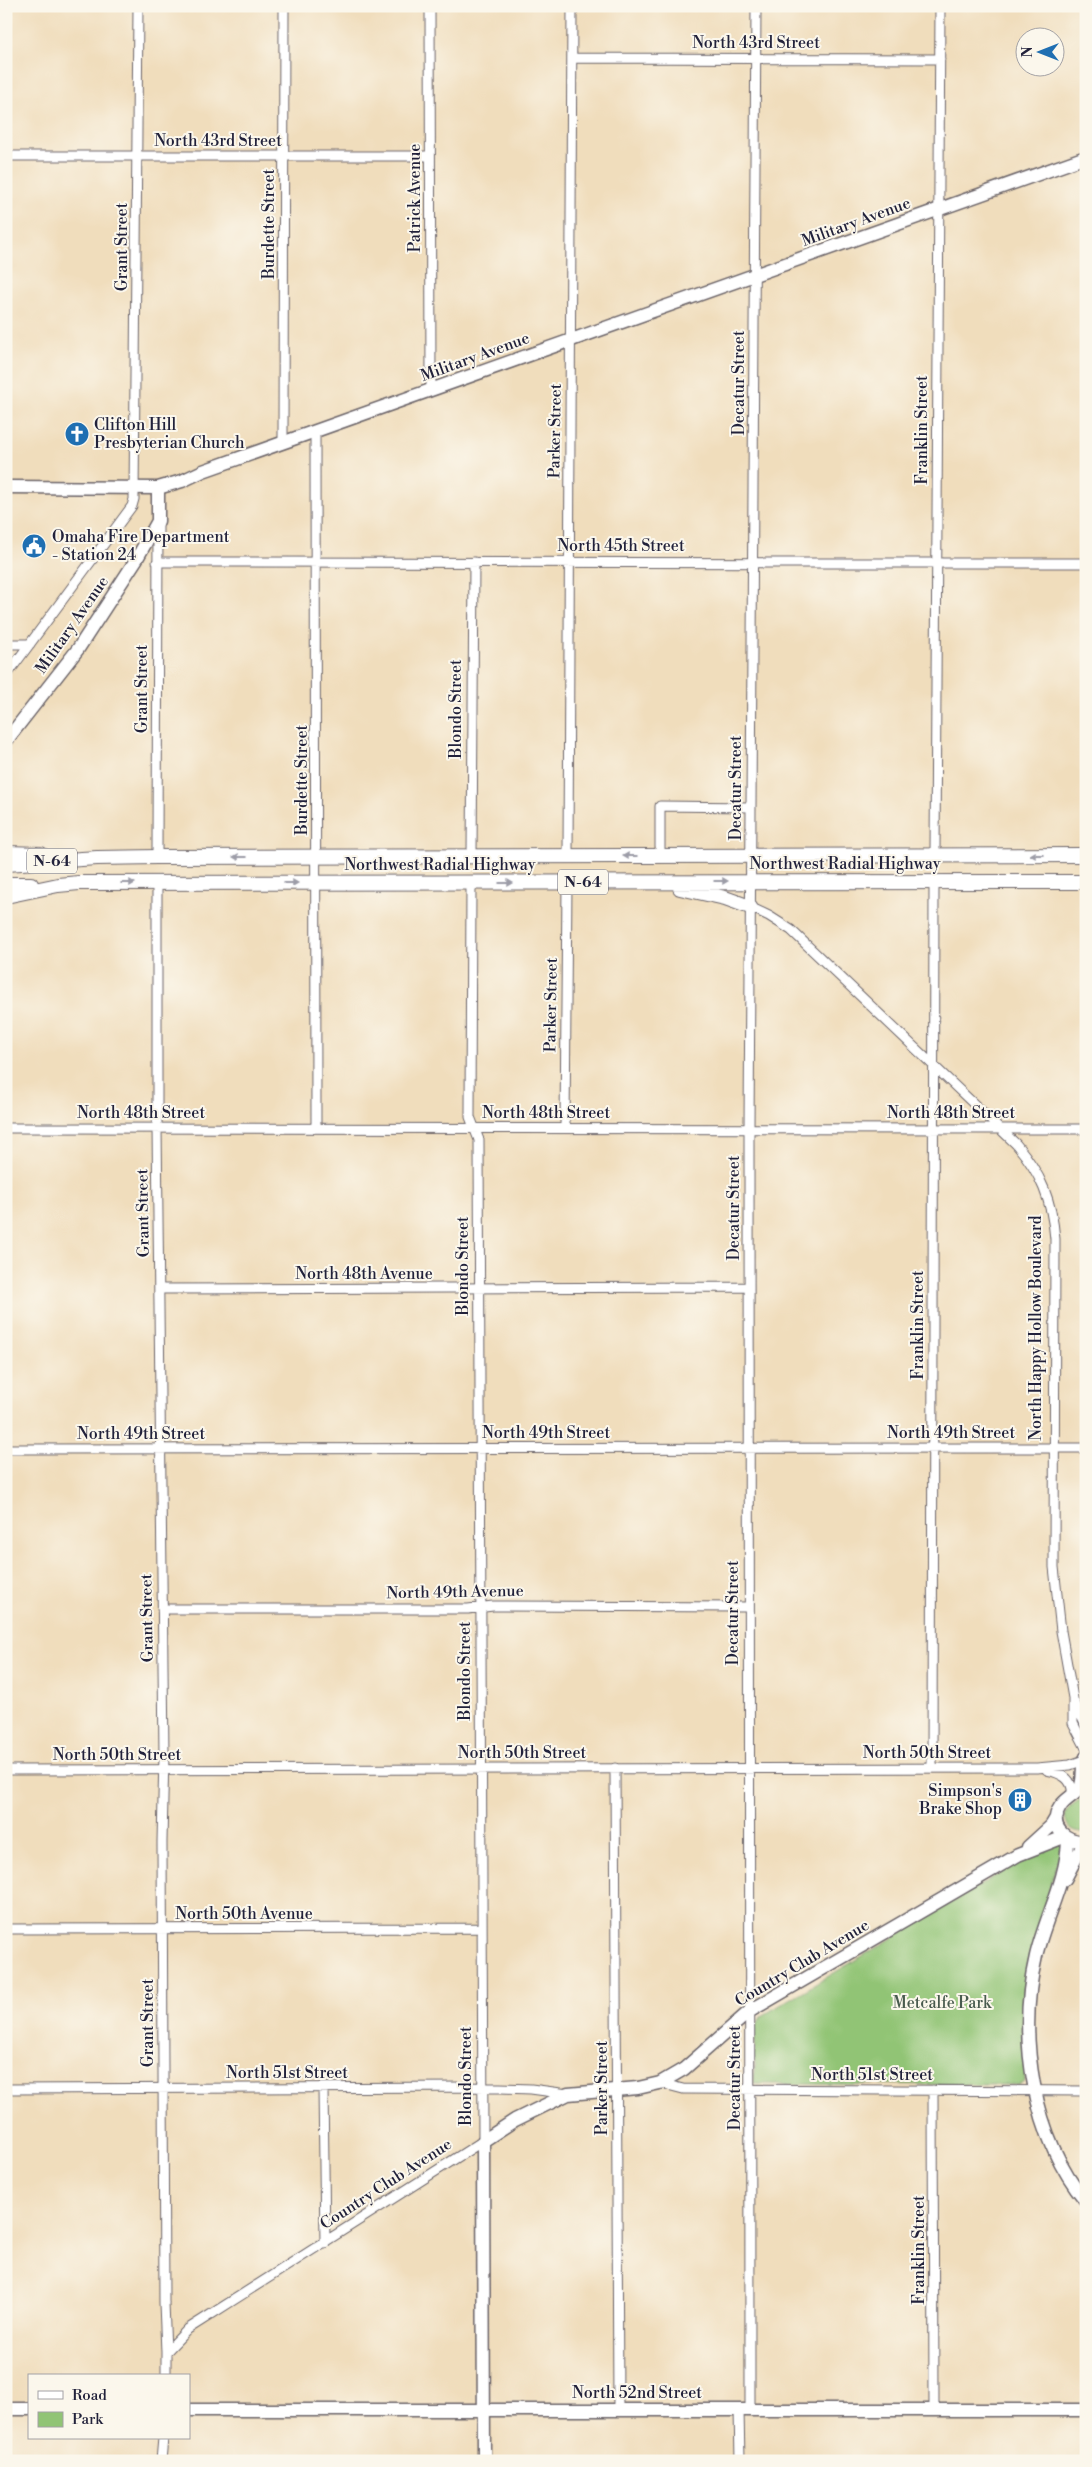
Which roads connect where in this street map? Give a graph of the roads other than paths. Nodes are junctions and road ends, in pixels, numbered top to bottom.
1 (138, 6) edge
2 (284, 6) edge
3 (430, 6) edge
4 (572, 6) edge
5 (756, 6) edge
6 (940, 6) edge
7 (756, 57) junction
8 (572, 58) junction
9 (940, 59) junction
10 (6, 156) edge
11 (137, 156) junction
12 (284, 156) junction
13 (430, 156) junction
14 (1086, 157) edge
15 (938, 210) junction
16 (754, 275) junction
17 (570, 340) junction
18 (431, 390) junction
19 (315, 432) junction
20 (283, 443) junction
21 (6, 487) edge
22 (158, 488) junction
23 (136, 489) junction
24 (158, 521) junction
25 (157, 562) junction
26 (316, 562) junction
27 (474, 562) junction
28 (569, 562) junction
29 (752, 562) junction
30 (936, 563) junction
31 (1086, 563) edge
32 (6, 644) edge
33 (30, 644) junction
34 (6, 676) edge
35 (6, 741) edge
36 (750, 807) junction
37 (6, 853) edge
38 (935, 855) junction
39 (1086, 855) edge
40 (317, 856) junction
41 (472, 856) junction
42 (568, 856) junction
43 (660, 856) junction
44 (751, 856) junction
45 (157, 857) junction
46 (97, 858) junction
47 (6, 864) edge
48 (750, 881) junction
49 (934, 881) junction
50 (568, 882) junction
51 (647, 882) junction
52 (1086, 882) edge
53 (80, 883) junction
54 (157, 883) junction
55 (317, 883) junction
56 (471, 883) junction
57 (6, 884) edge
58 (6, 896) edge
59 (750, 907) junction
60 (933, 1064) junction
61 (6, 1128) edge
62 (157, 1128) junction
63 (316, 1128) junction
64 (474, 1128) junction
65 (565, 1128) junction
66 (749, 1128) junction
67 (933, 1128) junction
68 (1000, 1128) junction
69 (1086, 1129) edge
70 (749, 1287) junction
71 (480, 1289) junction
72 (159, 1290) junction
73 (749, 1447) junction
74 (480, 1448) junction
75 (933, 1448) junction
76 (1053, 1448) junction
77 (1086, 1448) edge
78 (6, 1449) edge
79 (161, 1449) junction
80 (481, 1607) junction
81 (748, 1607) junction
82 (162, 1609) junction
83 (1073, 1698) junction
84 (1086, 1726) edge
85 (1085, 1755) edge
86 (481, 1768) junction
87 (615, 1768) junction
88 (748, 1768) junction
89 (932, 1768) junction
90 (1037, 1768) junction
91 (163, 1769) junction
92 (6, 1770) edge
93 (1072, 1795) junction
94 (1057, 1816) junction
95 (1066, 1838) junction
96 (1085, 1841) edge
97 (1018, 1855) junction
98 (1056, 1897) junction
99 (482, 1928) junction
100 (6, 1929) edge
101 (162, 1929) junction
102 (750, 2011) junction
103 (660, 2083) junction
104 (323, 2088) junction
105 (482, 2088) junction
106 (6, 2089) edge
107 (163, 2089) junction
108 (617, 2090) junction
109 (749, 2090) junction
110 (933, 2090) junction
111 (1036, 2090) junction
112 (1086, 2090) edge
113 (568, 2094) junction
114 (483, 2141) junction
115 (1086, 2202) edge
116 (324, 2242) junction
117 (166, 2352) junction
118 (166, 2374) edge
119 (618, 2408) junction
120 (6, 2409) edge
121 (28, 2409) edge
122 (483, 2409) junction
123 (744, 2409) junction
124 (190, 2410) edge
125 (934, 2410) junction
126 (1086, 2410) edge
127 (163, 2440) edge
128 (161, 2461) edge
129 (484, 2461) edge
130 (740, 2461) edge

1 - 11 street, Grant Street
2 - 12 street, Burdette Street
3 - 13 street, Patrick Avenue
4 - 8 street, Parker Street
5 - 7 street, Decatur Street
6 - 9 street, Franklin Street
7 - 8 street, North 43rd Street
7 - 9 street, North 43rd Street
7 - 16 street, Decatur Street
8 - 17 street, Parker Street
9 - 15 street, Franklin Street
10 - 11 street, North 43rd Street
11 - 12 street, North 43rd Street
11 - 23 street, Grant Street
12 - 13 street, North 43rd Street
12 - 20 street, Burdette Street
13 - 18 street, Patrick Avenue
14 - 15 street, Military Avenue
15 - 16 street, Military Avenue
15 - 30 street, Franklin Street
16 - 17 street, Military Avenue
16 - 29 street, Decatur Street
17 - 18 street, Military Avenue
17 - 28 street, Parker Street
18 - 19 street, Military Avenue
19 - 20 street, Military Avenue
19 - 26 street, Burdette Street
20 - 22 street, Military Avenue
21 - 23 street
22 - 23 street
22 - 24 street
23 - 33 street
24 - 25 street, Grant Street
24 - 35 street, Military Avenue
25 - 26 street, North 45th Street
25 - 45 street, Grant Street
26 - 27 street, North 45th Street
26 - 40 street, Burdette Street
27 - 28 street, North 45th Street
27 - 41 street, Blondo Street
28 - 29 street, North 45th Street
28 - 42 street, Parker Street
29 - 30 street, North 45th Street
29 - 36 street, Decatur Street
30 - 31 street, North 45th Street
30 - 38 street, Franklin Street
32 - 33 street
33 - 34 street
36 - 43 street
36 - 44 street, Decatur Street
37 - 46 main road
39 -> 38 main road, Northwest Radial Highway / N-64
38 - 44 main road, Northwest Radial Highway / N-64
40 - 41 main road, Northwest Radial Highway / N-64
40 -> 45 main road, Northwest Radial Highway / N-64
40 - 55 street, Burdette Street
41 - 42 main road, Northwest Radial Highway / N-64
43 -> 42 main road, Northwest Radial Highway / N-64
43 - 44 main road, Northwest Radial Highway / N-64
44 - 48 street, Decatur Street
45 - 46 main road, Northwest Radial Highway / N-64
46 - 47 main road, Northwest Radial Highway / N-64
48 - 49 main road, Northwest Radial Highway / N-64
51 -> 48 main road, Northwest Radial Highway / N-64
48 - 59 street, Decatur Street
49 - 52 main road, Northwest Radial Highway / N-64
49 - 60 street, Franklin Street
50 - 51 main road, Northwest Radial Highway / N-64
56 -> 50 main road, Northwest Radial Highway / N-64
50 - 65 street, Parker Street
51 - 59 main road
53 -> 54 main road, Northwest Radial Highway / N-64
53 - 57 main road
53 - 58 main road, Northwest Radial Highway / N-64
54 -> 55 main road, Northwest Radial Highway / N-64
54 - 62 street, Grant Street
55 - 56 main road, Northwest Radial Highway / N-64
55 - 63 street, Burdette Street
56 - 64 street, Blondo Street
59 - 60 street, North Happy Hollow Boulevard
59 - 66 street, Decatur Street
60 - 67 street, Franklin Street
60 - 68 street, North Happy Hollow Boulevard
61 - 62 street, North 48th Street
62 - 63 street, North 48th Street
62 - 72 street, Grant Street
63 - 64 street, North 48th Street
64 - 65 street, North 48th Street
64 - 71 street, Blondo Street
65 - 66 street, North 48th Street
66 - 67 street, North 48th Street
66 - 70 street, Decatur Street
67 - 68 street, North 48th Street
67 - 75 street, Franklin Street
68 - 69 street, North 48th Street
68 - 76 street, North Happy Hollow Boulevard
70 - 71 street, North 48th Avenue
70 - 73 street, Decatur Street
71 - 72 street, North 48th Avenue
71 - 74 street, Blondo Street
72 - 79 street, Grant Street
73 - 74 street, North 49th Street
73 - 75 street, North 49th Street
73 - 81 street, Decatur Street
74 - 79 street, North 49th Street
74 - 80 street, Blondo Street
75 - 76 street, North 49th Street
75 - 89 street, Franklin Street
76 - 77 street, North 49th Street
76 - 83 street, North Happy Hollow Boulevard
78 - 79 street, North 49th Street
79 - 82 street, Grant Street
80 - 81 street, North 49th Avenue
80 - 82 street, North 49th Avenue
80 - 86 street, Blondo Street
81 - 88 street, Decatur Street
82 - 91 street, Grant Street
83 - 84 street, North Happy Hollow Boulevard
83 - 85 street, North Happy Hollow Boulevard
85 - 90 street, North 50th Street
85 - 93 street, Country Club Avenue
86 - 87 street, North 50th Street
86 - 91 street, North 50th Street
86 - 99 street, Blondo Street
87 - 88 street, North 50th Street
87 - 108 street, Parker Street
88 - 89 street, North 50th Street
88 - 102 street, Decatur Street
89 - 90 street, North 50th Street
90 - 93 street, North 50th Street
91 - 92 street, North 50th Street
91 - 101 street, Grant Street
93 - 94 street, Country Club Avenue
94 - 95 street
94 - 97 street, Country Club Avenue
95 - 96 street
95 - 97 street, Country Club Avenue
95 - 98 street
96 - 98 street
97 - 102 street, Country Club Avenue
98 - 111 street
99 - 101 street, North 50th Avenue
99 - 105 street, Blondo Street
100 - 101 street, North 50th Avenue
101 - 107 street, Grant Street
102 - 103 street, Country Club Avenue
102 - 109 street, Decatur Street
103 - 108 street, Country Club Avenue
103 - 109 street, North 51st Street
104 - 105 street, North 51st Street
104 - 107 street, North 51st Street
104 - 116 street
105 - 113 street, North 51st Street
105 - 114 street, Blondo Street
106 - 107 street, North 51st Street
107 - 117 street, Grant Street
108 - 113 street, Country Club Avenue
108 - 119 street, Parker Street
109 - 110 street, North 51st Street
109 - 123 street, Decatur Street
110 - 111 street, North 51st Street
110 - 125 street, Franklin Street
111 - 112 street, North 51st Street
111 - 115 street
113 - 114 street, Country Club Avenue
114 - 116 street, Country Club Avenue
114 - 122 street, Blondo Street
116 - 117 street, Country Club Avenue
117 - 118 street
119 - 122 street, North 52nd Street
119 - 123 street, North 52nd Street
120 - 121 street
122 - 124 street, North 52nd Street
122 - 129 street, Blondo Street
123 - 125 street, North 52nd Street
123 - 130 street, Decatur Street
125 - 126 street, North 52nd Street
127 - 128 street

